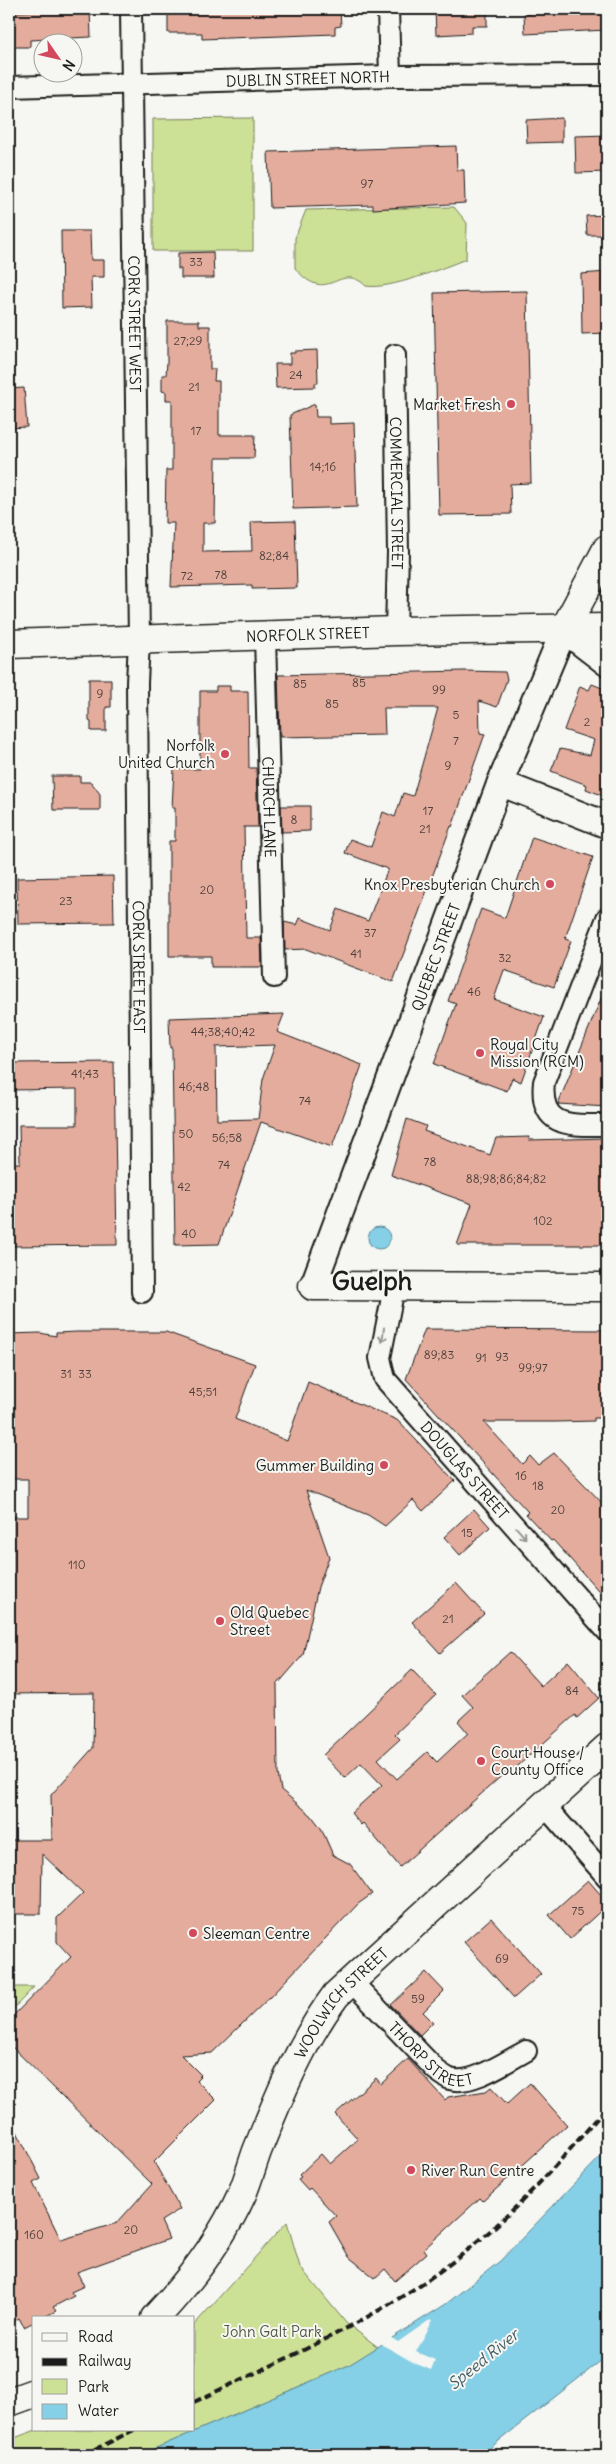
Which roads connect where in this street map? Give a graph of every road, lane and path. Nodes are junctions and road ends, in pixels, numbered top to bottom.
1 (131, 9) edge
2 (388, 9) edge
3 (607, 75) edge
4 (390, 76) junction
5 (132, 85) junction
6 (9, 87) edge
7 (395, 355) dead end
8 (607, 548) edge
9 (607, 628) edge
10 (564, 630) junction
11 (396, 631) junction
12 (265, 636) junction
13 (140, 640) junction
14 (9, 644) edge
15 (607, 663) edge
16 (500, 783) junction
17 (607, 825) edge
18 (607, 918) edge
19 (274, 977) dead end
20 (607, 1125) edge
21 (313, 1286) joint
22 (607, 1287) edge
23 (394, 1288) junction
24 (142, 1292) dead end
25 (607, 1631) edge
26 (607, 1748) edge
27 (545, 1806) junction
28 (607, 1876) edge
29 (351, 1981) junction
30 (526, 2051) dead end
31 (156, 2316) edge
32 (32, 2394) edge
33 (9, 2402) edge

1 - 5 street, CORK STREET WEST
2 - 4 street
3 - 4 street, DUBLIN STREET NORTH
4 - 5 street, DUBLIN STREET NORTH
5 - 6 street, DUBLIN STREET NORTH
5 - 13 street, CORK STREET WEST
7 - 11 street, COMMERCIAL STREET
8 - 10 main road
9 - 10 main road, NORFOLK STREET
10 - 11 main road, NORFOLK STREET
10 - 15 street
10 - 16 street, QUEBEC STREET
11 - 12 main road, NORFOLK STREET
12 - 13 main road, NORFOLK STREET
12 - 19 street, CHURCH LANE
13 - 14 main road, NORFOLK STREET
13 - 24 street, CORK STREET EAST
16 - 17 street
16 - 21 street, QUEBEC STREET
18 - 20 street
21 - 23 main road
22 - 23 main road
23 -> 25 street, DOUGLAS STREET
26 - 27 main road, WOOLWICH STREET
27 - 28 street
27 - 29 main road, WOOLWICH STREET
29 - 30 street, THORP STREET
29 - 31 main road, WOOLWICH STREET
32 - 33 main road

